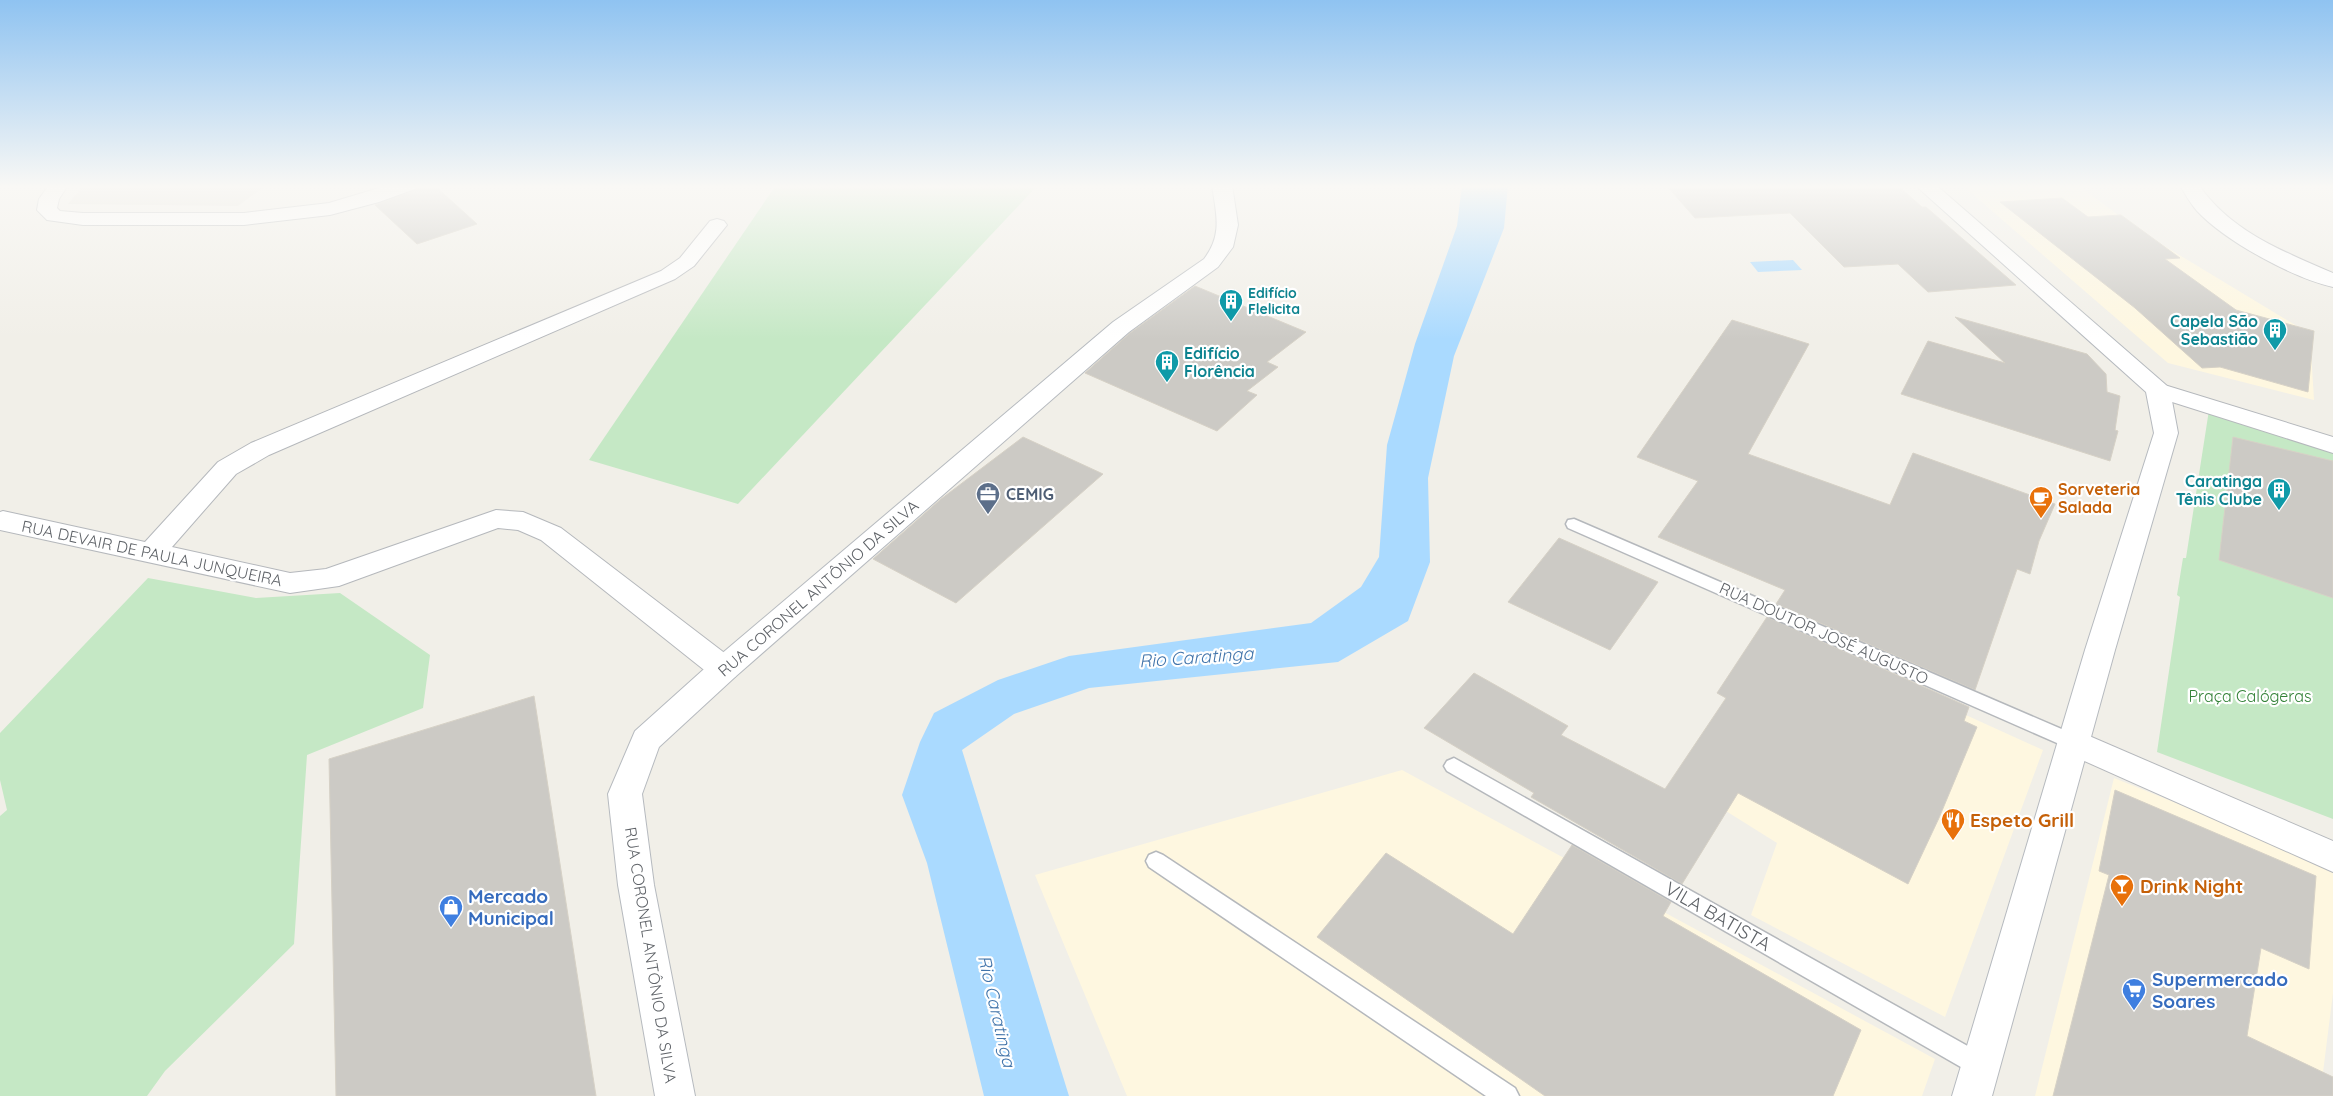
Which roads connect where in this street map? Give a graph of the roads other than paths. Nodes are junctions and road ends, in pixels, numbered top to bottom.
1 (708, 236) edge
2 (1225, 236) edge
3 (1982, 236) edge
4 (2242, 236) edge
5 (2333, 281) edge
6 (2158, 390) junction
7 (2333, 445) edge
8 (0, 521) edge
9 (1574, 524) dead end
10 (152, 552) junction
11 (724, 669) junction
12 (2073, 742) junction
13 (1454, 766) dead end
14 (2333, 857) edge
15 (1156, 861) dead end
16 (1977, 1081) edge
17 (674, 1096) edge
18 (1507, 1096) edge

1 - 10 main road
2 - 11 main road, RUA CORONEL ANTÔNIO DA SILVA
3 - 6 main road
4 - 5 main road
6 - 7 main road
6 - 12 main road
8 - 10 main road, RUA DEVAIR DE PAULA JUNQUEIRA
9 - 12 lane, RUA DOUTOR JOSÉ AUGUSTO
10 - 11 main road, RUA DEVAIR DE PAULA JUNQUEIRA
11 - 17 main road, RUA CORONEL ANTÔNIO DA SILVA
12 - 14 main road
12 - 16 main road
13 - 16 lane, VILA BATISTA
15 - 18 lane

